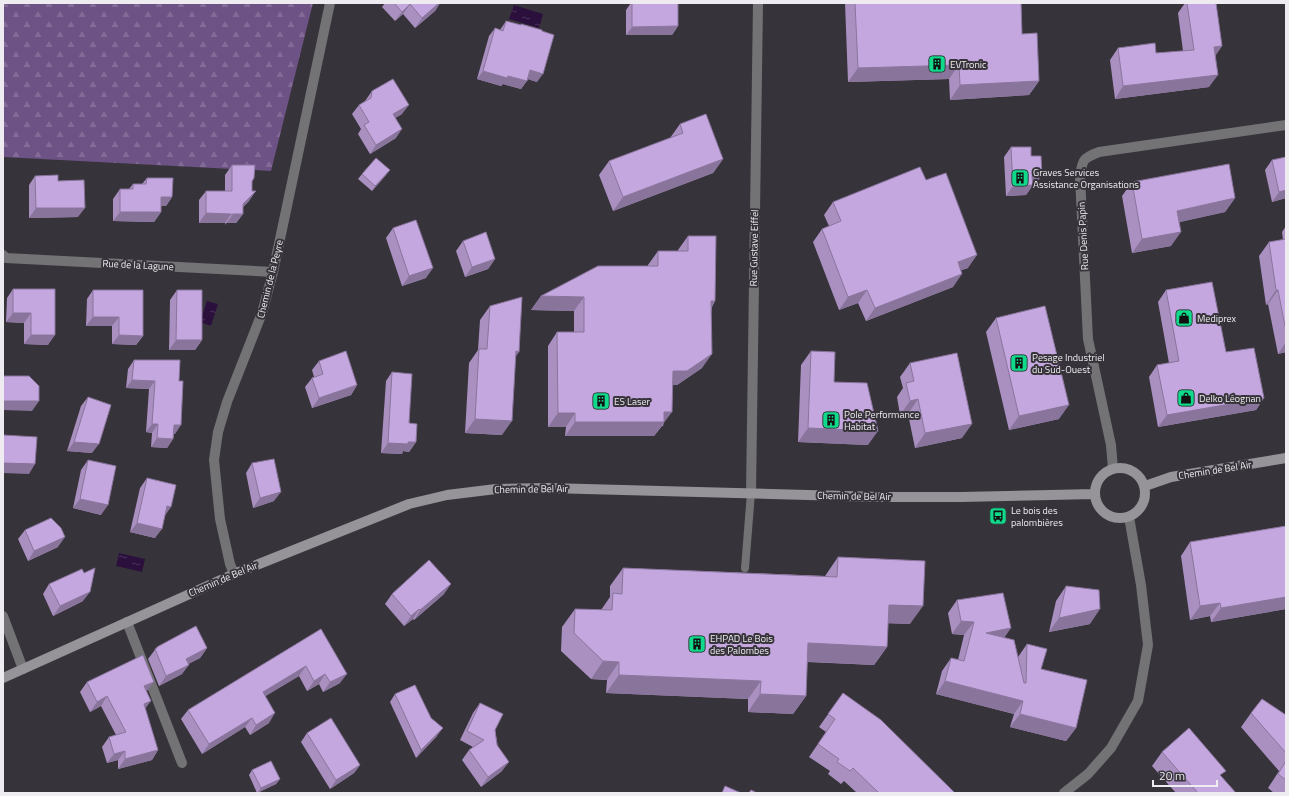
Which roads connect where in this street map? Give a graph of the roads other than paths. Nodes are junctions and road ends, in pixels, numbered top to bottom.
1 (330, 3) edge
2 (758, 3) edge
3 (1286, 125) edge
4 (3, 255) edge
5 (273, 272) junction
6 (1286, 458) edge
7 (1113, 469) junction
8 (1145, 486) junction
9 (751, 493) junction
10 (1095, 494) junction
11 (1129, 517) junction
12 (745, 568) dead end
13 (234, 574) junction
14 (3, 616) edge
15 (127, 622) junction
16 (23, 669) junction
17 (3, 678) edge
18 (182, 763) dead end
19 (1064, 793) edge

1 - 5 street, Chemin de la Peyre
2 - 9 street, Rue Gustave Eiffel
3 - 7 street, Rue Denis Papin
4 - 5 street, Rue de la Lagune
5 - 13 street, Chemin de la Peyre
6 - 8 street, Chemin de Bel Air
7 - 8 street
7 - 10 street
8 - 11 street
9 - 10 street, Chemin de Bel Air
9 - 12 lane
9 - 13 street, Chemin de Bel Air
10 - 11 street
11 - 19 street
13 - 15 street, Chemin de Bel Air
14 - 16 street
15 - 16 street, Chemin de Bel Air
15 - 18 street
16 - 17 street, Chemin de Bel Air

